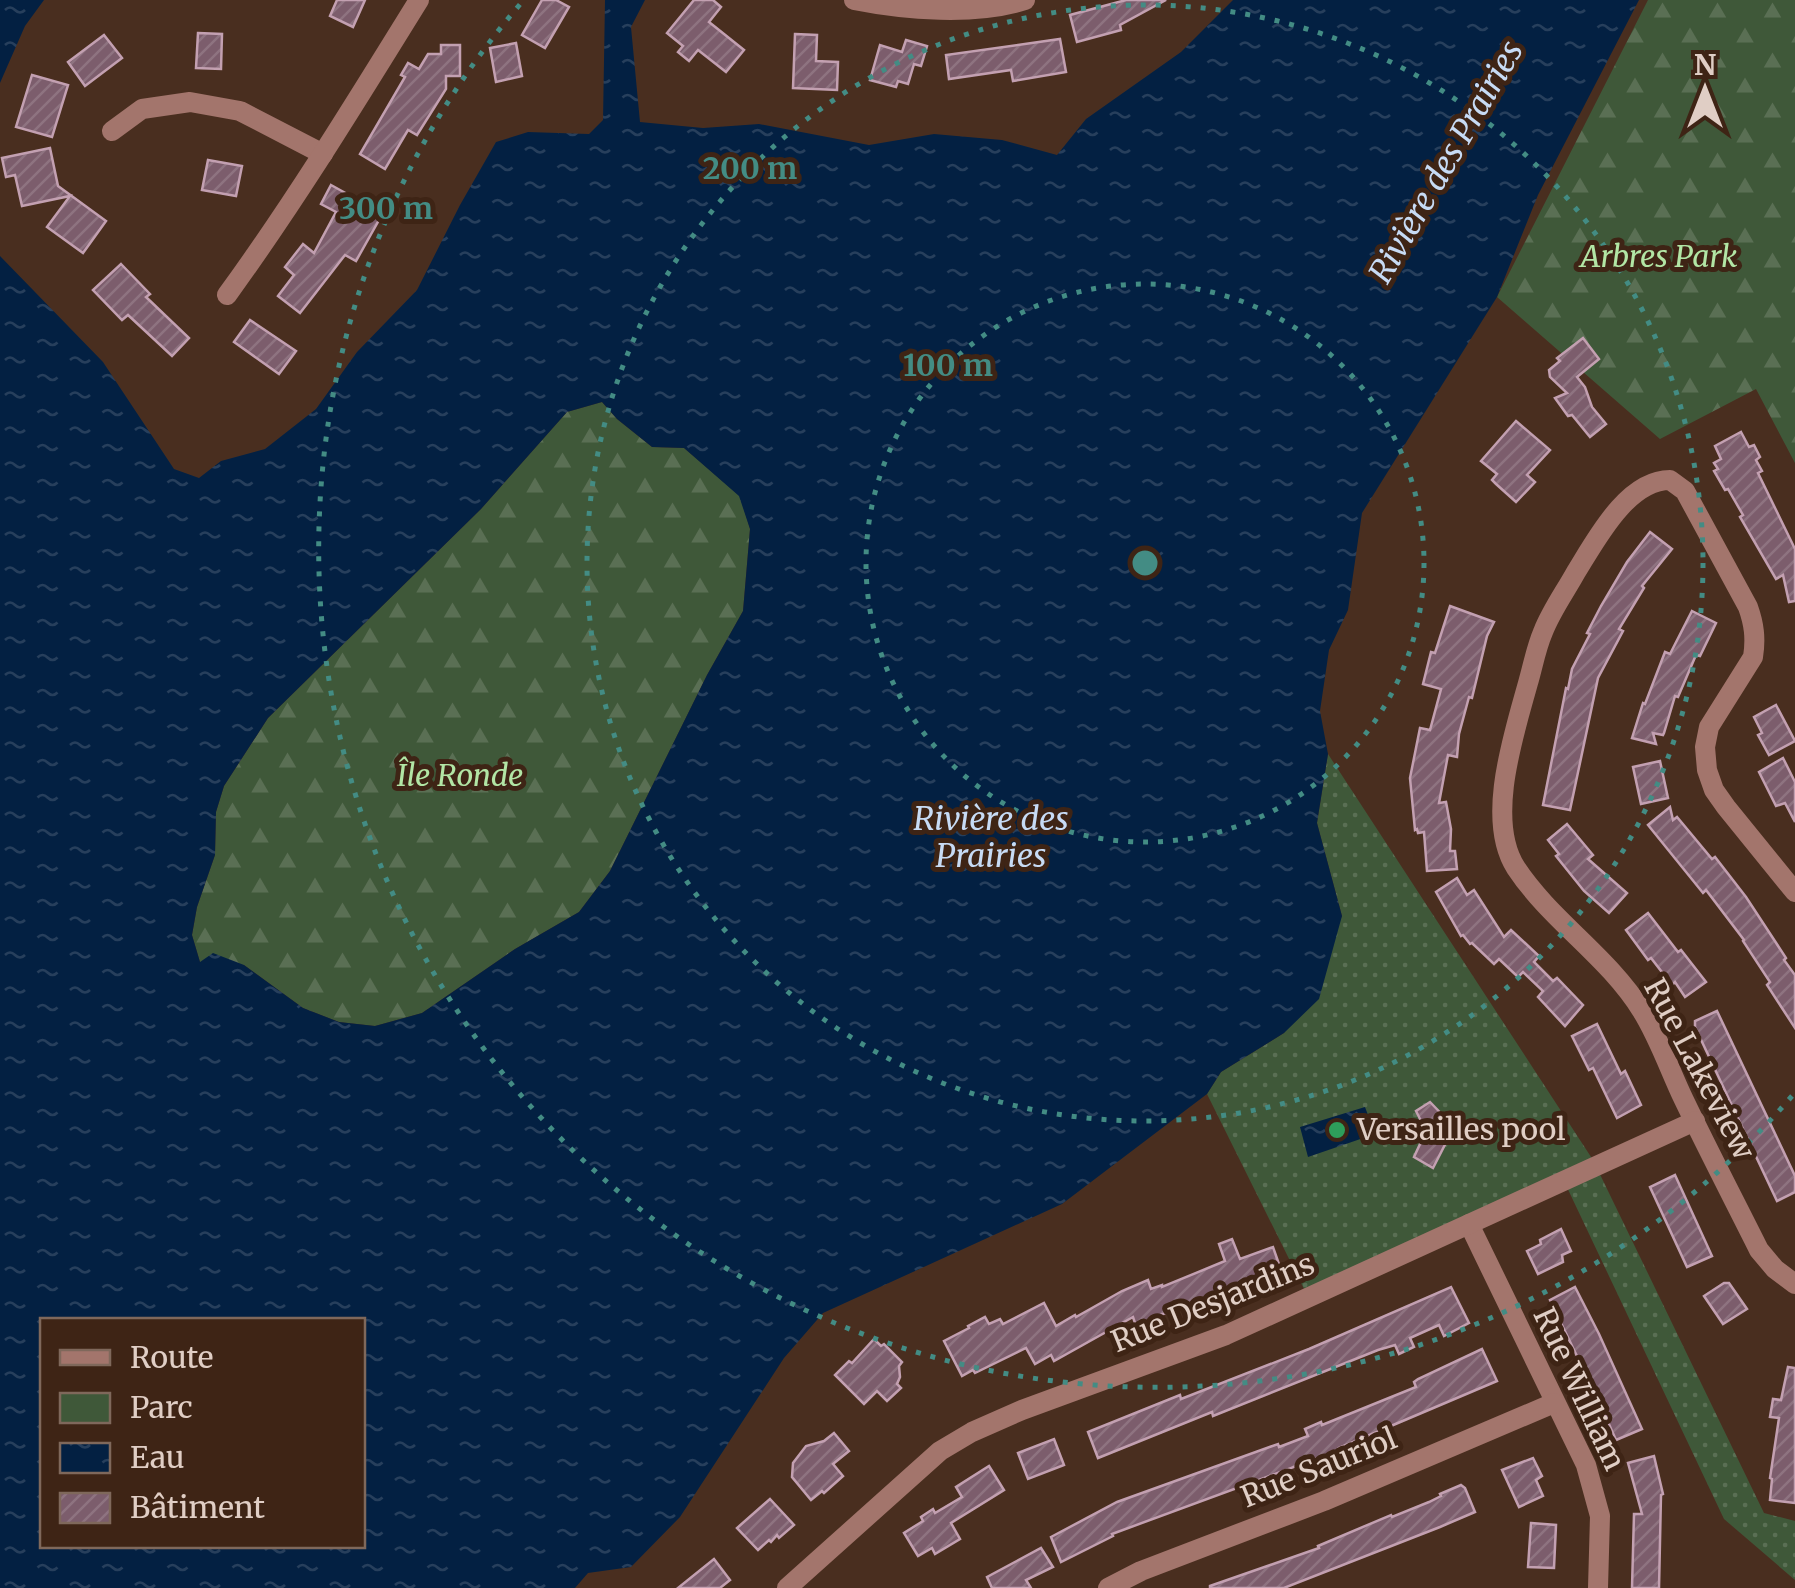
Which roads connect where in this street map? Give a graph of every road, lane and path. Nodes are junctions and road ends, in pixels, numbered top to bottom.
1 (419, 0) edge
2 (854, 0) edge
3 (1025, 0) edge
4 (112, 132) dead end
5 (323, 154) junction
6 (227, 295) dead end
7 (1795, 892) edge
8 (1694, 1122) junction
9 (1469, 1224) junction
10 (1795, 1284) edge
11 (1554, 1402) junction
12 (1146, 1579) edge
13 (787, 1588) edge
14 (1108, 1588) edge
15 (1598, 1588) edge

1 - 5 street
2 - 3 street
4 - 5 street
5 - 6 street
7 - 8 street, Rue Lakeview
8 - 9 street, Rue Desjardins
8 - 10 street, Rue Lakeview
9 - 11 street, Rue William
9 - 13 street, Rue Desjardins
11 - 12 street, Rue Sauriol
11 - 15 street, Rue William
12 - 14 street, Rue Sauriol

